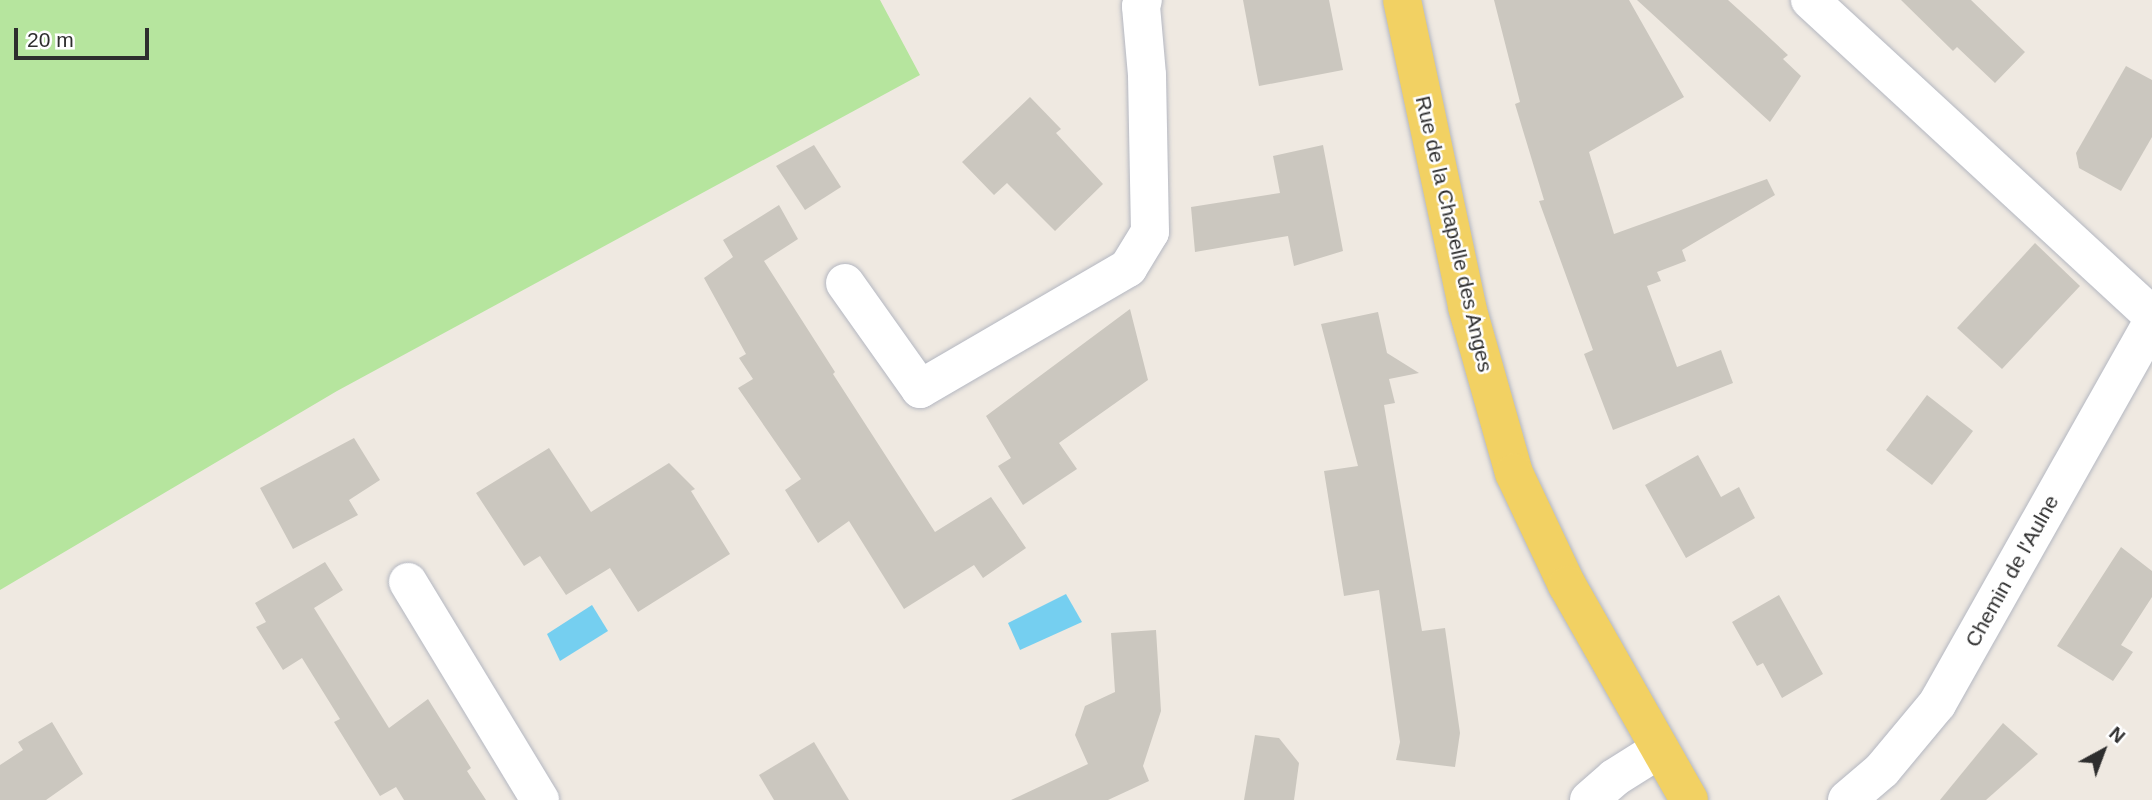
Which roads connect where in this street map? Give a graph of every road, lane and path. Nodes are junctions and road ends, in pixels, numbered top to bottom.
1 (1143, 0) edge
2 (1402, 0) edge
3 (1810, 0) edge
4 (845, 283) dead end
5 (2152, 316) edge
6 (2152, 323) edge
7 (408, 582) dead end
8 (1660, 749) junction
9 (540, 800) edge
10 (1590, 800) edge
11 (1689, 800) edge
12 (1847, 800) edge

1 - 4 street
2 - 8 main road, Rue de la Chapelle des Anges
3 - 5 street
6 - 12 street, Chemin de l'Aulne
7 - 9 street
8 - 10 street
8 - 11 main road, Rue de la Chapelle des Anges

